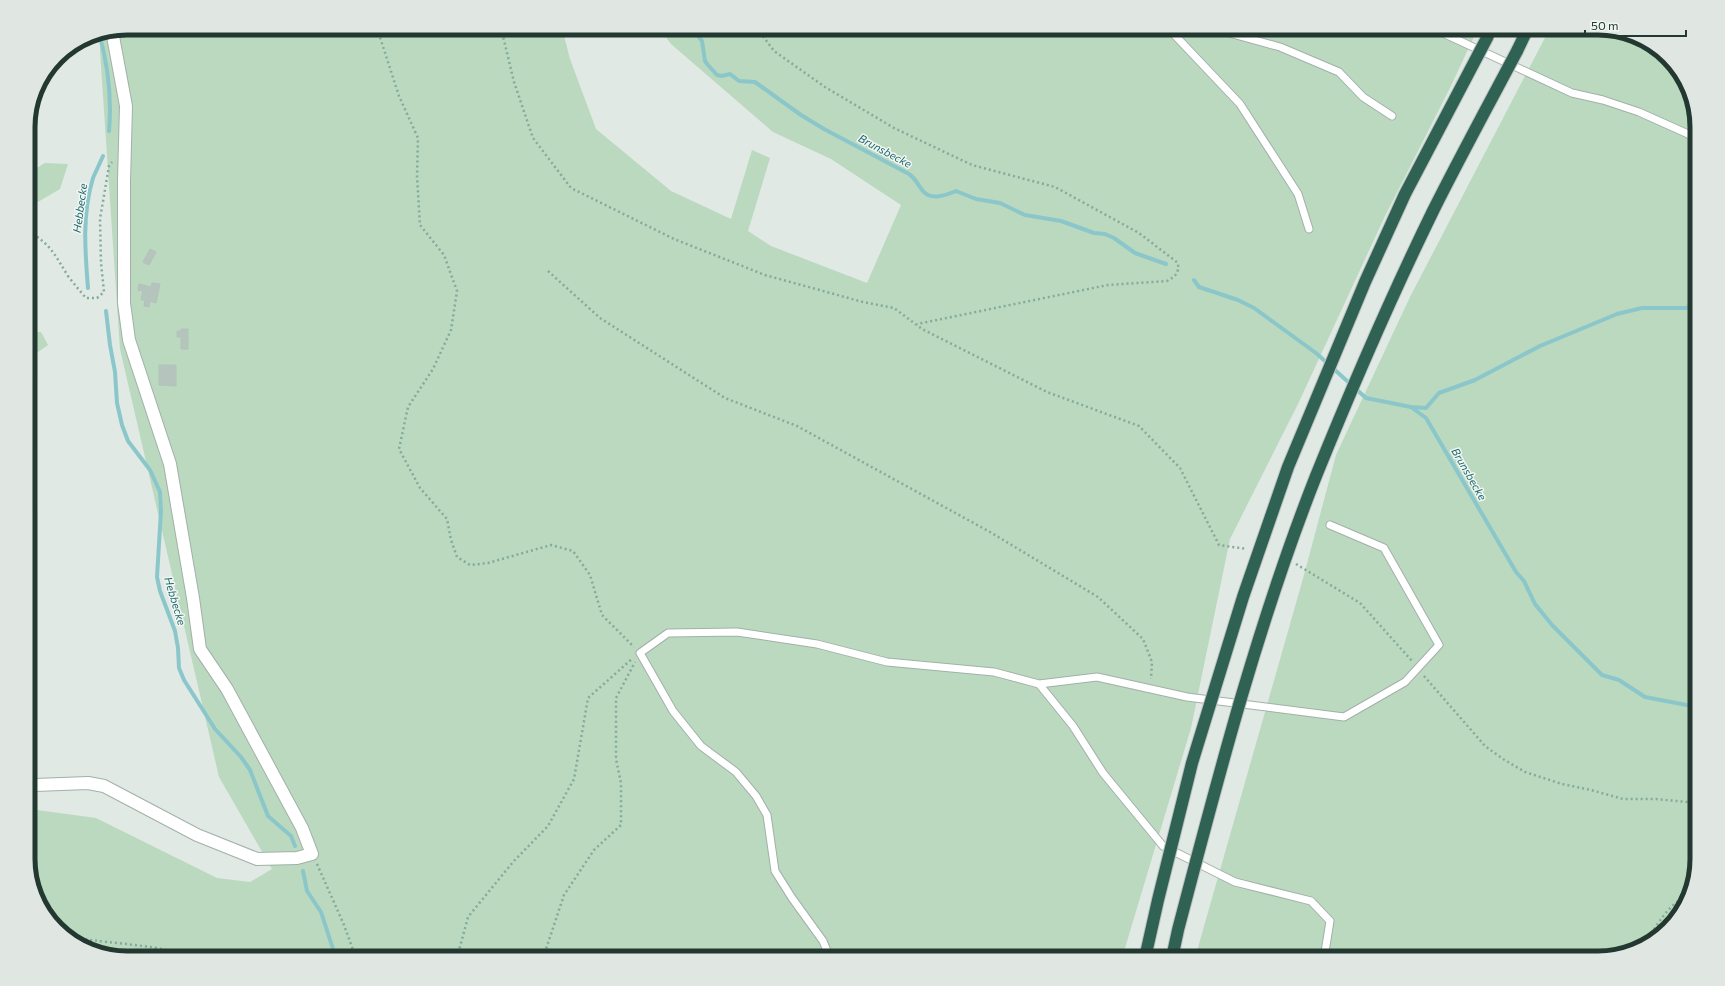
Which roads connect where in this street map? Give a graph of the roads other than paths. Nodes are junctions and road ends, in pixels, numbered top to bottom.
1 (1175, 35) edge
2 (1236, 35) edge
3 (1447, 35) edge
4 (1488, 35) edge
5 (1525, 35) edge
6 (113, 36) edge
7 (1392, 116) dead end
8 (1690, 135) edge
9 (1309, 229) dead end
10 (1330, 526) dead end
11 (1039, 684) junction
12 (35, 785) edge
13 (827, 951) edge
14 (1147, 951) edge
15 (1174, 951) edge
16 (1325, 951) edge

1 - 9 lane
2 - 7 lane
3 - 8 lane
4 - 14 highway, bridge
5 - 15 highway, bridge
6 - 12 street
10 - 11 lane
11 - 13 lane
11 - 16 lane

